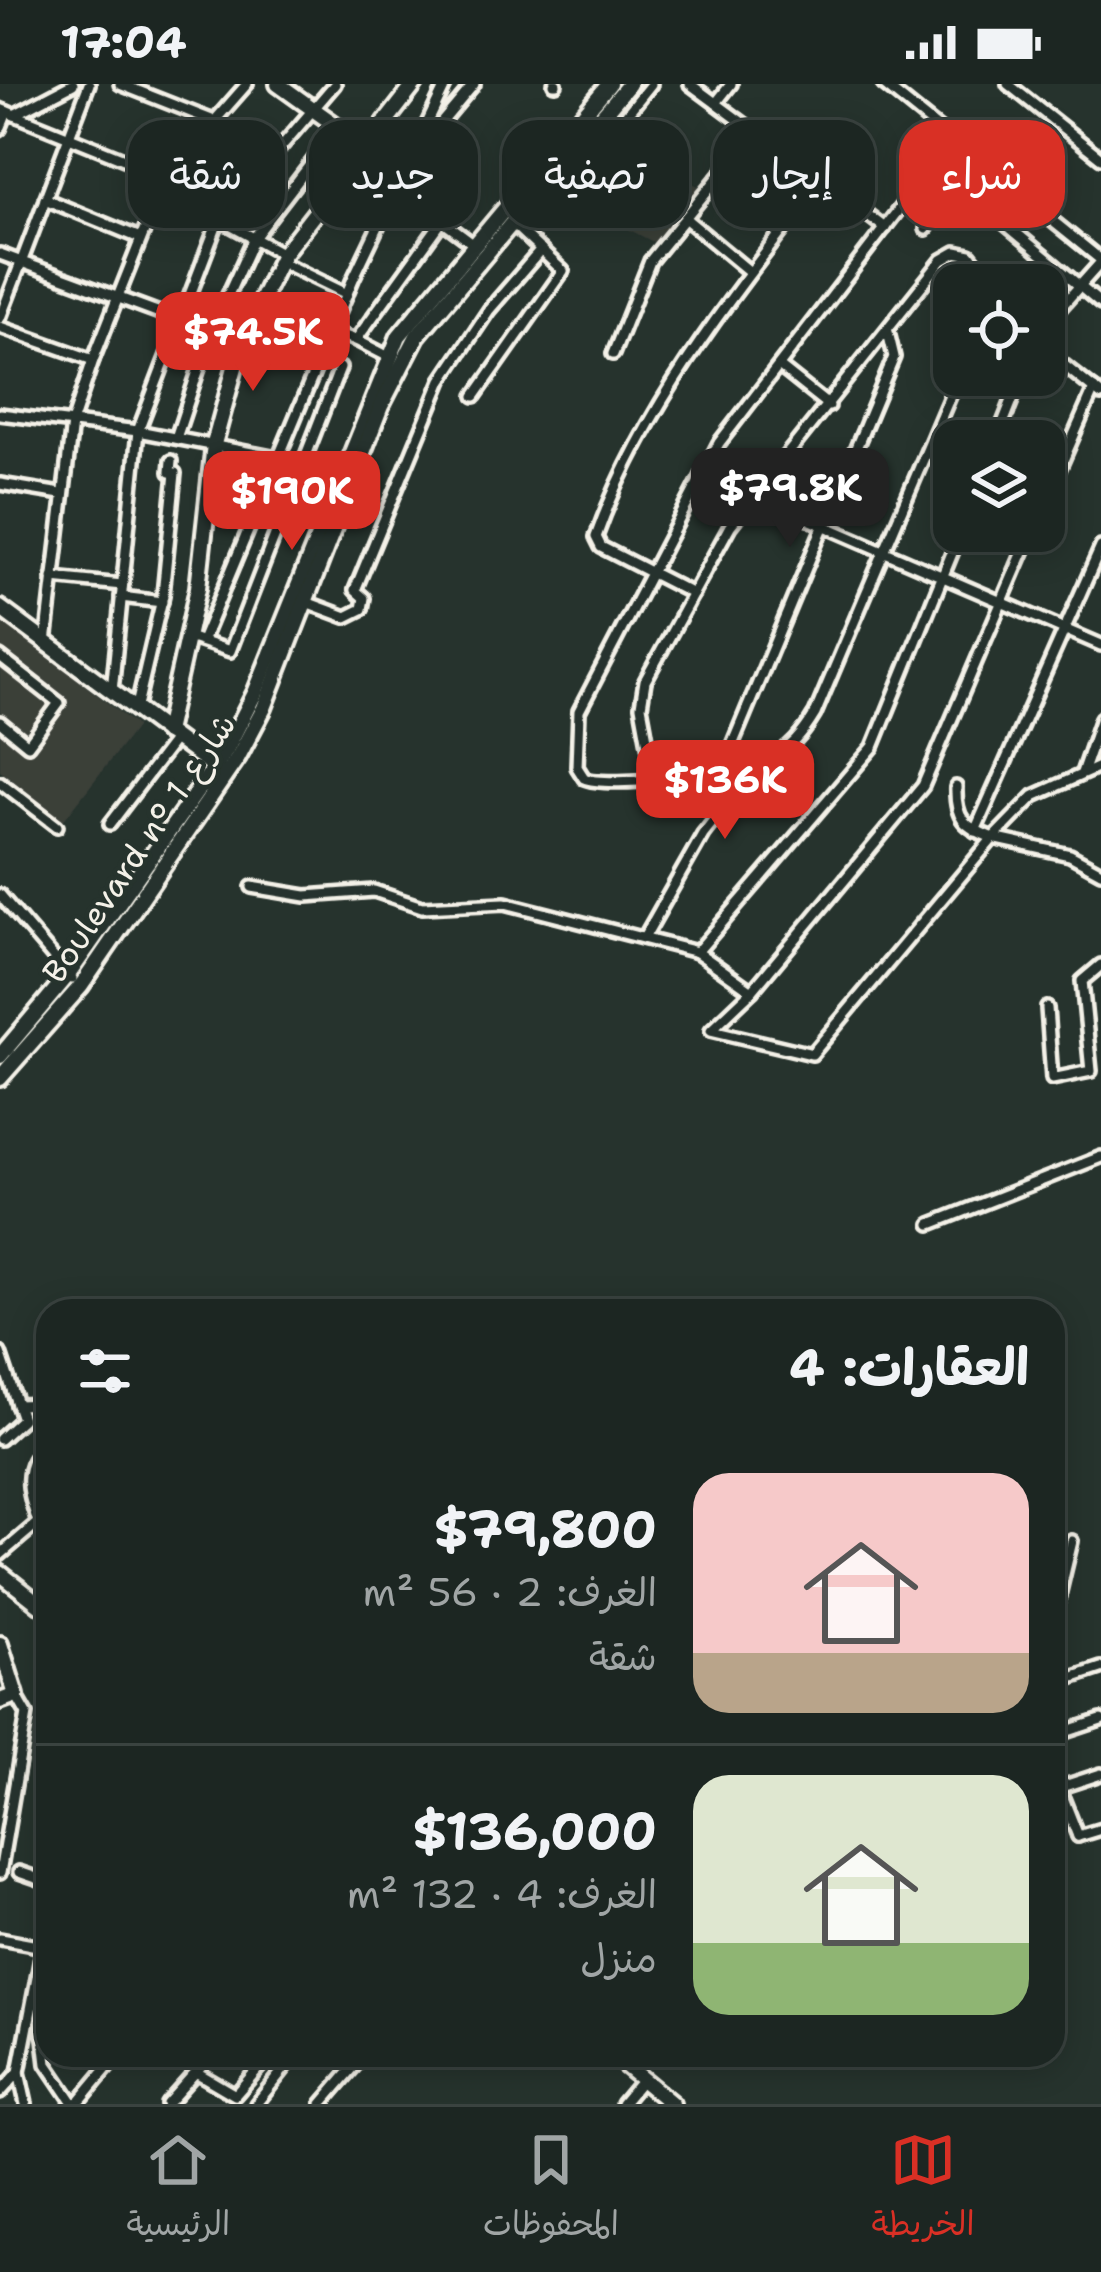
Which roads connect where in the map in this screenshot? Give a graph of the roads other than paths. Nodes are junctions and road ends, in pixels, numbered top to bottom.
1 (73, 84) edge
2 (89, 84) edge
3 (120, 84) edge
4 (247, 84) edge
5 (278, 84) edge
6 (335, 84) edge
7 (415, 84) edge
8 (446, 84) edge
9 (475, 84) edge
10 (609, 84) edge
11 (629, 84) edge
12 (651, 84) edge
13 (690, 84) edge
14 (731, 84) edge
15 (883, 84) edge
16 (1007, 84) edge
17 (716, 104) junction
18 (314, 109) junction
19 (7, 112) edge
20 (211, 120) edge
21 (215, 120) edge
22 (328, 120) edge
23 (387, 120) edge
24 (428, 120) edge
25 (443, 120) edge
26 (600, 120) edge
27 (622, 120) edge
28 (738, 120) edge
29 (929, 120) edge
30 (0, 129) edge
31 (69, 136) junction
32 (285, 143) edge
33 (1101, 158) edge
34 (128, 160) edge
35 (309, 166) edge
36 (713, 185) edge
37 (45, 200) junction
38 (899, 211) edge
39 (689, 215) edge
40 (875, 220) edge
41 (309, 221) edge
42 (689, 221) edge
43 (144, 228) edge
44 (215, 228) edge
45 (236, 228) edge
46 (378, 228) edge
47 (437, 228) edge
48 (451, 228) edge
49 (506, 228) edge
50 (517, 228) edge
51 (679, 228) edge
52 (784, 228) edge
53 (886, 228) junction
54 (1061, 228) edge
55 (926, 229) dead end
56 (140, 238) junction
57 (254, 238) junction
58 (472, 244) junction
59 (541, 250) junction
60 (0, 254) edge
61 (281, 258) junction
62 (1101, 261) edge
63 (22, 262) junction
64 (941, 264) edge
65 (977, 264) edge
66 (750, 272) junction
67 (933, 274) edge
68 (1076, 286) junction
69 (347, 294) junction
70 (116, 298) junction
71 (1065, 300) edge
72 (1101, 304) edge
73 (180, 318) junction
74 (0, 322) edge
75 (211, 332) junction
76 (331, 332) junction
77 (888, 332) junction
78 (356, 340) junction
79 (613, 354) dead end
80 (389, 357) junction
81 (94, 360) junction
82 (1065, 366) edge
83 (780, 367) junction
84 (340, 368) dead end
85 (1098, 392) edge
86 (475, 396) dead end
87 (950, 396) edge
88 (829, 406) junction
89 (0, 414) edge
90 (72, 423) junction
91 (138, 431) junction
92 (176, 437) junction
93 (214, 444) junction
94 (280, 455) junction
95 (1065, 460) edge
96 (171, 461) dead end
97 (303, 463) junction
98 (0, 484) edge
99 (62, 494) junction
100 (758, 497) junction
101 (825, 526) junction
102 (1101, 547) edge
103 (883, 550) junction
104 (952, 552) edge
105 (1023, 552) edge
106 (649, 572) junction
107 (942, 577) junction
108 (53, 578) junction
109 (121, 591) junction
110 (693, 593) junction
111 (1001, 601) junction
112 (162, 602) junction
113 (305, 602) junction
114 (2, 614) edge
115 (1065, 628) junction
116 (195, 639) junction
117 (46, 643) junction
118 (1101, 645) edge
119 (0, 658) edge
120 (112, 693) junction
121 (136, 710) junction
122 (1101, 718) edge
123 (0, 722) edge
124 (170, 736) junction
125 (763, 764) junction
126 (1101, 766) edge
127 (722, 770) junction
128 (220, 772) junction
129 (1082, 773) junction
130 (654, 777) junction
131 (0, 782) edge
132 (956, 787) dead end
133 (110, 824) dead end
134 (57, 826) dead end
135 (975, 831) junction
136 (993, 838) junction
137 (1101, 872) edge
138 (252, 887) dead end
139 (0, 895) edge
140 (644, 938) junction
141 (697, 952) junction
142 (1101, 965) edge
143 (68, 975) junction
144 (81, 986) junction
145 (752, 992) junction
146 (1047, 1008) dead end
147 (0, 1056) edge
148 (0, 1078) edge
149 (1101, 1157) edge
150 (931, 1224) dead end
151 (0, 1352) edge
152 (36, 1405) edge
153 (17, 1406) junction
154 (0, 1439) edge
155 (36, 1456) edge
156 (36, 1500) edge
157 (36, 1524) edge
158 (1072, 1541) dead end
159 (0, 1555) edge
160 (1065, 1570) edge
161 (0, 1573) edge
162 (36, 1598) edge
163 (0, 1644) edge
164 (1101, 1668) edge
165 (1065, 1680) edge
166 (16, 1694) junction
167 (0, 1701) edge
168 (1101, 1720) edge
169 (1065, 1732) edge
170 (1101, 1774) edge
171 (1065, 1786) edge
172 (1065, 1811) edge
173 (1101, 1828) edge
174 (19, 1872) dead end
175 (0, 1874) edge
176 (36, 1878) edge
177 (0, 1939) edge
178 (36, 1946) edge
179 (36, 1983) edge
180 (55, 2067) edge
181 (108, 2067) edge
182 (200, 2067) edge
183 (260, 2067) edge
184 (286, 2067) edge
185 (354, 2067) edge
186 (627, 2067) edge
187 (19, 2072) junction
188 (196, 2072) junction
189 (642, 2080) junction
190 (0, 2093) edge
191 (26, 2104) edge
192 (76, 2104) edge
193 (167, 2104) edge
194 (256, 2104) edge
195 (322, 2104) edge
196 (622, 2104) edge
197 (671, 2104) edge

1 - 19 street
2 - 31 street
3 - 20 street
4 - 21 street
5 - 18 main road
6 - 18 street
7 - 23 main road
8 - 24 street
9 - 25 street
10 - 58 main road, Boulevard n° شارع 1
11 - 26 main road, Boulevard n° شارع 1
12 - 27 street
13 - 17 street
14 - 17 street
15 - 29 street
16 - 33 street
17 - 28 street
18 - 22 main road
18 - 32 street
19 - 30 street
19 - 31 street
31 - 34 street
31 - 37 street
35 - 57 street
36 - 39 street
37 - 56 street
37 - 63 street
38 - 53 street
40 - 53 street
41 - 61 main road
42 - 66 street
43 - 56 street
44 - 73 street
45 - 57 street
46 - 69 street
47 - 78 street
48 - 58 street
49 - 113 main road, Boulevard n° شارع 1
50 - 59 street
51 - 79 street
52 - 66 street
53 - 83 street
54 - 62 street
55 - 68 street
56 - 70 street
57 - 61 street
57 - 75 street
58 - 80 main road, Boulevard n° شارع 1
59 - 86 street
59 - 113 street
60 - 63 street
61 - 69 street
61 - 93 main road
62 - 68 street
63 - 70 street
63 - 74 street
64 - 65 street
66 - 106 street
67 - 77 street
68 - 71 street
68 - 72 street
69 - 76 street
70 - 73 street
70 - 81 street
73 - 75 street
73 - 91 street
74 - 81 street
75 - 92 street
76 - 78 street
76 - 94 street
77 - 88 street
77 - 101 street
78 - 80 street
80 - 128 main road, Boulevard n° شارع 1
81 - 90 street
82 - 85 street
83 - 88 street
83 - 106 street
84 - 97 street
85 - 95 street
87 - 103 street
88 - 100 street
89 - 90 street
90 - 91 street
90 - 99 street
91 - 92 street
91 - 109 street
92 - 93 street
93 - 94 street
93 - 116 main road
94 - 97 street
94 - 116 street
96 - 112 street
97 - 116 street
98 - 99 street
99 - 108 street
100 - 101 street
100 - 110 street
101 - 103 street
101 - 127 street
102 - 115 street
103 - 107 street
103 - 125 street
104 - 107 street
105 - 111 street
106 - 110 street
106 - 130 street
107 - 111 street
107 - 141 street
108 - 109 street
108 - 117 street
109 - 112 street
109 - 120 street
110 - 130 street
111 - 115 street
111 - 145 street
112 - 121 street
113 - 128 main road, Boulevard n° شارع 1
114 - 117 main road
115 - 118 street
115 - 135 street
116 - 124 main road
117 - 120 main road
119 - 123 street
120 - 121 main road
121 - 124 main road
122 - 129 street
124 - 128 main road
124 - 133 street
125 - 127 street
125 - 140 street
126 - 129 street
127 - 130 street
128 - 143 main road, Boulevard n° شارع 1
128 - 144 main road, Boulevard n° شارع 1
129 - 136 street
131 - 134 street
132 - 135 street
135 - 136 street
136 - 137 street
136 - 145 street
138 - 140 street
139 - 143 street
140 - 141 street
141 - 145 street
142 - 146 street
143 - 144 street
143 - 147 main road, Boulevard n° شارع 1
144 - 148 main road, Boulevard n° شارع 1
149 - 150 street
151 - 153 street
152 - 153 street
153 - 154 street
155 - 156 street
157 - 159 street
158 - 160 street
161 - 162 main road
163 - 166 main road
164 - 165 street
166 - 167 main road
166 - 175 street
168 - 169 street
170 - 171 street
172 - 173 street
174 - 176 street
177 - 178 street
179 - 187 street
180 - 192 street
181 - 192 street
182 - 188 street
183 - 188 street
184 - 194 street
185 - 195 street
186 - 189 main road
187 - 190 street
187 - 191 street
188 - 193 street
189 - 196 street
189 - 197 main road

